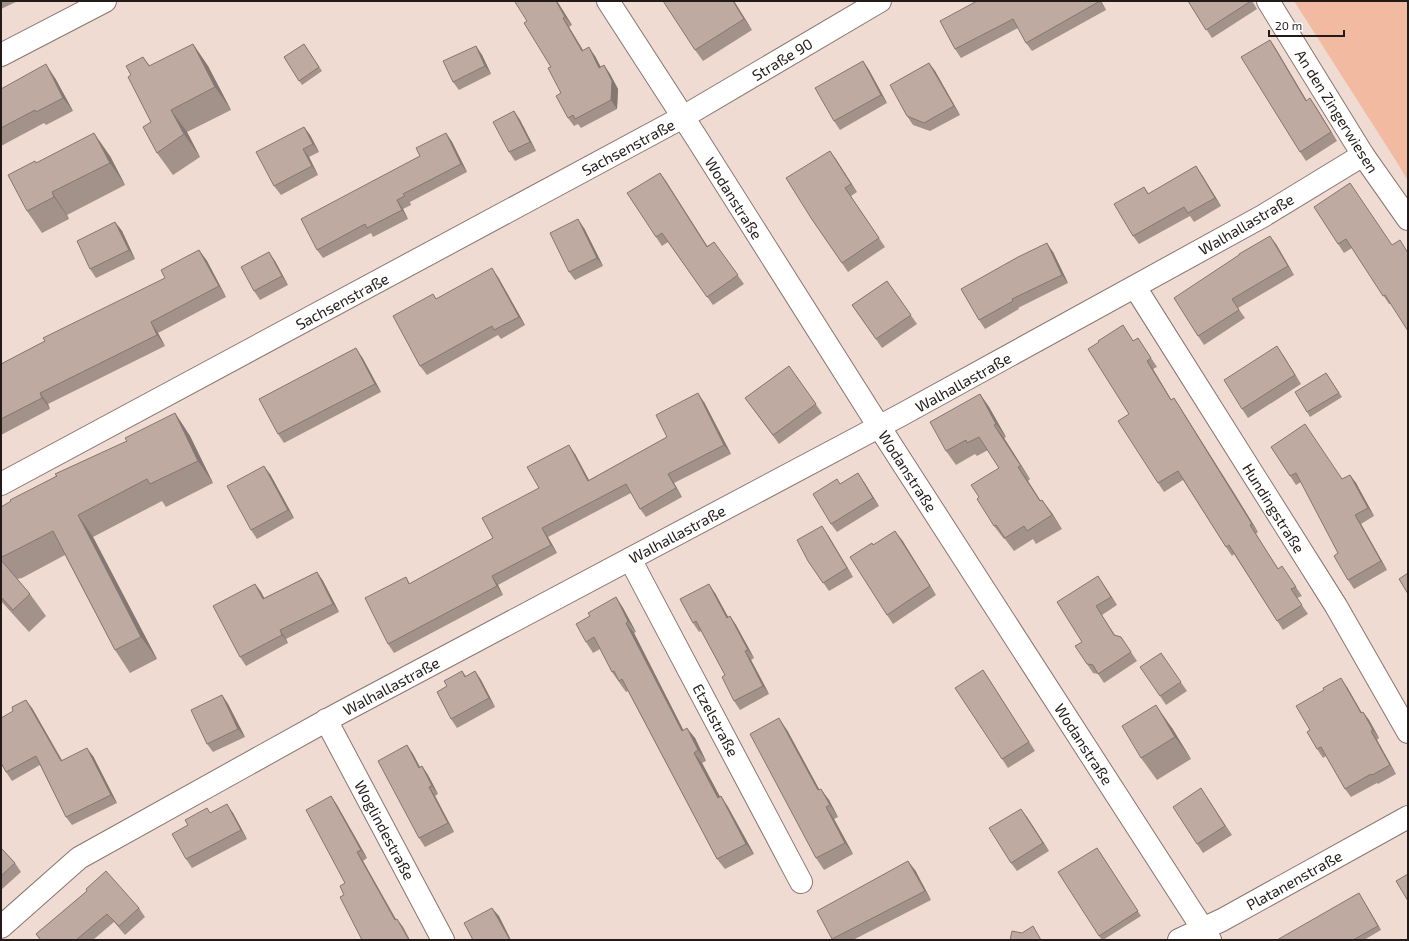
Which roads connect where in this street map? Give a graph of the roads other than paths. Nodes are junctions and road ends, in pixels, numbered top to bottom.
1 (105, 1) edge
2 (608, 1) edge
3 (880, 1) edge
4 (1268, 1) edge
5 (1, 55) edge
6 (683, 118) junction
7 (1363, 155) junction
8 (1408, 219) edge
9 (1135, 287) junction
10 (879, 427) junction
11 (1, 484) edge
12 (630, 559) junction
13 (326, 720) junction
14 (1408, 732) edge
15 (1408, 817) edge
16 (801, 882) dead end
17 (1, 927) edge
18 (1207, 935) edge
19 (444, 940) edge
20 (1179, 940) edge

1 - 5 street
2 - 6 street, Wodanstraße
3 - 6 street, Straße 90
4 - 7 street, An den Zingerwiesen
6 - 10 street, Wodanstraße
6 - 11 street, Sachsenstraße
7 - 8 street, An den Zingerwiesen
7 - 9 street, Walhallastraße
9 - 10 street, Walhallastraße
9 - 14 street, Hundingstraße
10 - 12 street, Walhallastraße
10 - 18 street, Wodanstraße
12 - 13 street, Walhallastraße
12 - 16 street, Etzelstraße
13 - 17 street, Walhallastraße
13 - 19 street, Woglindestraße
15 - 18 street, Platanenstraße
18 - 20 street, Platanenstraße

